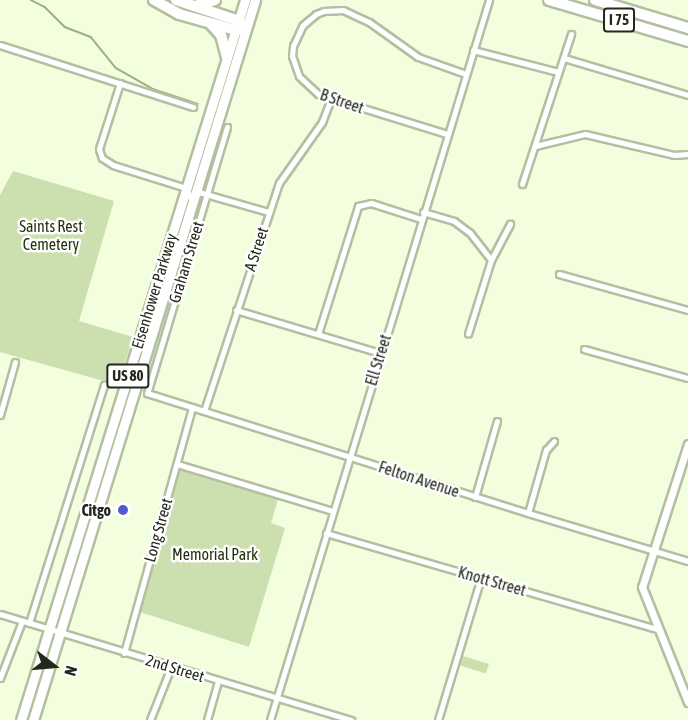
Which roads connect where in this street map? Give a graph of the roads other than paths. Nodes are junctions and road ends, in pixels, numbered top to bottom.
1 (154, 0) edge
2 (176, 0) edge
3 (215, 0) edge
4 (245, 0) edge
5 (255, 0) edge
6 (549, 0) edge
7 (595, 0) edge
8 (488, 2) edge
9 (192, 6) junction
10 (208, 23) junction
11 (240, 26) junction
12 (688, 28) edge
13 (571, 34) dead end
14 (688, 41) edge
15 (0, 45) edge
16 (473, 50) junction
17 (227, 57) junction
18 (564, 58) junction
19 (558, 72) junction
20 (466, 74) junction
21 (120, 83) junction
22 (688, 95) edge
23 (331, 99) junction
24 (193, 107) dead end
25 (227, 127) dead end
26 (447, 134) junction
27 (535, 146) junction
28 (688, 154) edge
29 (522, 184) dead end
30 (190, 189) junction
31 (207, 194) junction
32 (268, 212) junction
33 (423, 212) junction
34 (421, 219) junction
35 (510, 224) dead end
36 (491, 260) junction
37 (559, 274) dead end
38 (236, 310) junction
39 (688, 310) edge
40 (318, 334) junction
41 (468, 334) dead end
42 (584, 349) dead end
43 (380, 353) junction
44 (15, 362) dead end
45 (688, 378) edge
46 (104, 385) dead end
47 (150, 395) joint
48 (192, 407) junction
49 (204, 411) junction
50 (0, 415) edge
51 (497, 422) dead end
52 (554, 441) dead end
53 (688, 444) edge
54 (349, 457) junction
55 (177, 464) junction
56 (475, 496) junction
57 (333, 511) junction
58 (528, 513) junction
59 (327, 533) junction
60 (654, 550) junction
61 (688, 561) edge
62 (481, 578) junction
63 (0, 614) edge
64 (22, 621) junction
65 (29, 623) junction
66 (49, 629) junction
67 (657, 629) junction
68 (60, 633) junction
69 (124, 653) junction
70 (171, 667) junction
71 (0, 678) edge
72 (218, 681) junction
73 (277, 698) junction
74 (688, 702) edge
75 (21, 720) edge
76 (33, 720) edge
77 (150, 720) edge
78 (207, 720) edge
79 (270, 720) edge
80 (351, 720) edge
81 (438, 720) edge

1 - 10 highway
2 - 9 highway
3 - 9 highway
4 - 11 main road, Eisenhower Parkway / US 80
5 - 11 main road, Eisenhower Parkway / US 80
6 - 14 highway, I 75
7 - 12 highway, I 75
8 - 16 street, Ell Street
9 - 11 highway
10 - 11 highway
10 - 17 highway
11 - 17 main road, Eisenhower Parkway / US 80
11 - 30 main road, Eisenhower Parkway / US 80
13 - 18 street
15 - 21 street
16 - 19 street
16 - 20 street, Ell Street
17 - 30 main road, Eisenhower Parkway / US 80
18 - 19 street
18 - 22 street
19 - 27 street
20 - 23 street, B Street
20 - 26 street, Ell Street
21 - 24 street
21 - 30 street
23 - 26 street, B Street
23 - 32 street, A Street
25 - 31 street, Graham Street
26 - 33 street, Ell Street
27 - 28 street
27 - 29 street
30 - 31 street
30 - 66 main road, Eisenhower Parkway / US 80
30 - 68 main road, Eisenhower Parkway / US 80
31 - 32 street
31 - 47 street, Graham Street
32 - 38 street, A Street
33 - 34 street, Ell Street
33 - 36 street
34 - 40 street
34 - 43 street, Ell Street
35 - 36 street
36 - 41 street
37 - 39 street
38 - 40 street
38 - 49 street, A Street
40 - 43 street
42 - 45 street
43 - 54 street, Ell Street
44 - 50 street
46 - 65 street
47 - 48 street, Felton Avenue
48 - 49 street, Felton Avenue
48 - 55 street, Long Street
49 - 54 street, Felton Avenue
51 - 56 street
52 - 58 street
53 - 60 street
54 - 56 street, Felton Avenue
54 - 57 street, Ell Street
55 - 57 street
55 - 69 street, Long Street
56 - 58 street, Felton Avenue
57 - 59 street, Ell Street
58 - 60 street, Felton Avenue
59 - 62 street, Knott Street
59 - 73 street, Ell Street
60 - 61 street, Felton Avenue
60 - 67 street
62 - 67 street, Knott Street
62 - 81 street
63 - 64 street, 2nd Street
64 - 65 street, 2nd Street
64 - 71 street
65 - 66 street, 2nd Street
66 - 68 street, 2nd Street
66 - 75 main road, Eisenhower Parkway / US 80
67 - 74 street
68 - 69 street, 2nd Street
68 - 76 main road, Eisenhower Parkway / US 80
69 - 70 street, 2nd Street
70 - 72 street, 2nd Street
70 - 77 street
72 - 73 street, 2nd Street
72 - 78 street
73 - 79 street, Ell Street
73 - 80 street, 2nd Street

